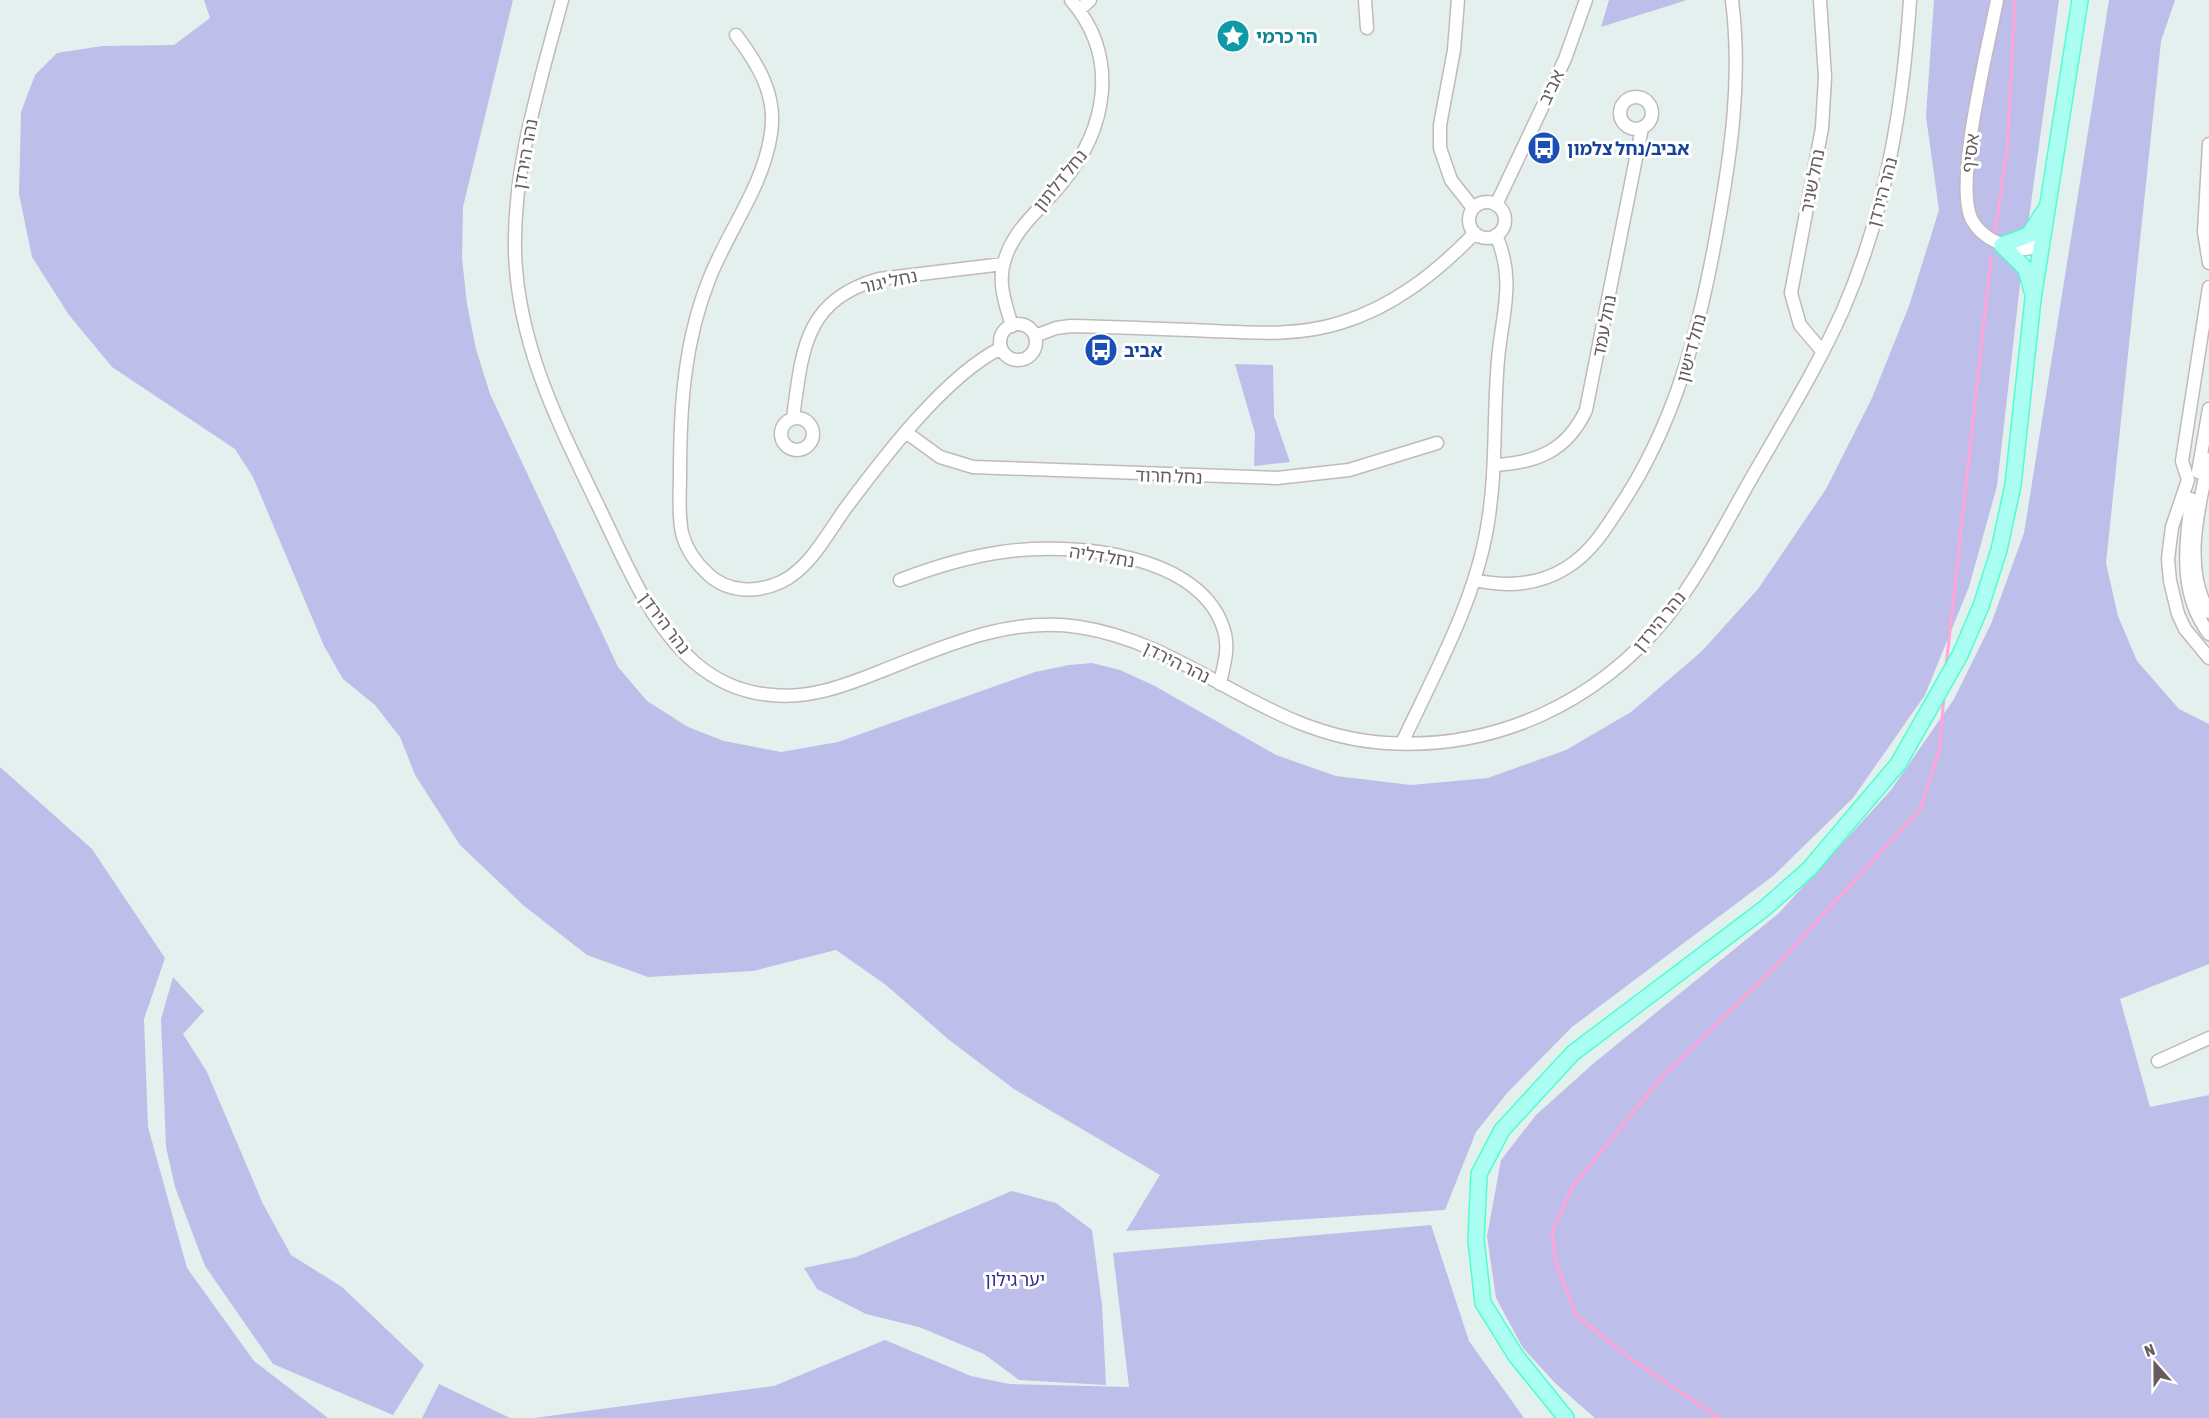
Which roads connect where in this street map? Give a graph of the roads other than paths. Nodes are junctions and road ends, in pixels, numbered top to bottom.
1 (562, 0) edge
2 (1071, 0) edge
3 (1090, 0) edge
4 (1365, 0) edge
5 (1458, 0) edge
6 (1586, 0) edge
7 (1732, 0) edge
8 (1820, 0) edge
9 (1910, 0) edge
10 (1997, 0) edge
11 (2080, 0) edge
12 (1080, 10) junction
13 (1367, 28) dead end
14 (736, 35) dead end
15 (1642, 128) dead end
16 (2209, 144) edge
17 (1496, 205) junction
18 (2048, 205) junction
19 (1473, 208) junction
20 (1475, 233) junction
21 (1496, 235) junction
22 (2044, 237) junction
23 (2002, 245) junction
24 (2209, 263) edge
25 (1003, 264) junction
26 (2209, 286) edge
27 (2033, 299) junction
28 (1012, 326) junction
29 (1035, 336) junction
30 (1001, 348) junction
31 (1822, 352) junction
32 (2209, 409) edge
33 (793, 418) dead end
34 (907, 433) junction
35 (1437, 442) dead end
36 (1494, 465) junction
37 (2197, 482) edge
38 (900, 580) dead end
39 (1474, 580) junction
40 (2209, 612) edge
41 (2209, 634) edge
42 (2209, 658) edge
43 (1220, 684) junction
44 (1402, 743) junction
45 (2209, 1038) edge
46 (2158, 1061) dead end
47 (1566, 1418) edge

1 - 43 street, נהר הירדן
2 - 12 street, נחל דלתון
3 - 12 street
4 - 13 street
5 - 19 street
6 - 17 street, אביב
7 - 39 street, נחל דישון
8 - 31 street, נחל שניר
9 - 31 street, נהר הירדן
10 - 23 street, אסיף
11 - 18 main road
12 - 25 street, נחל דלתון
14 - 34 street
15 - 36 street, נחל עמד
16 - 24 street
17 - 19 street
17 - 21 street
18 - 22 main road
18 - 23 main road
19 - 20 street
20 - 21 street
20 - 29 street
21 - 36 street
22 - 23 street, אסיף
22 - 27 main road
23 - 27 main road
25 - 28 street, נחל דלתון
25 - 33 street, נחל יגור
26 - 37 street
27 - 47 main road
28 - 29 street
28 - 30 street
29 - 30 street
30 - 34 street
31 - 44 street, נהר הירדן
32 - 37 street
34 - 35 street, נחל חרוד
36 - 39 street
37 - 40 street
37 - 41 street
37 - 42 street
38 - 43 street, נחל דליה
39 - 44 street
43 - 44 street, נהר הירדן
45 - 46 street

